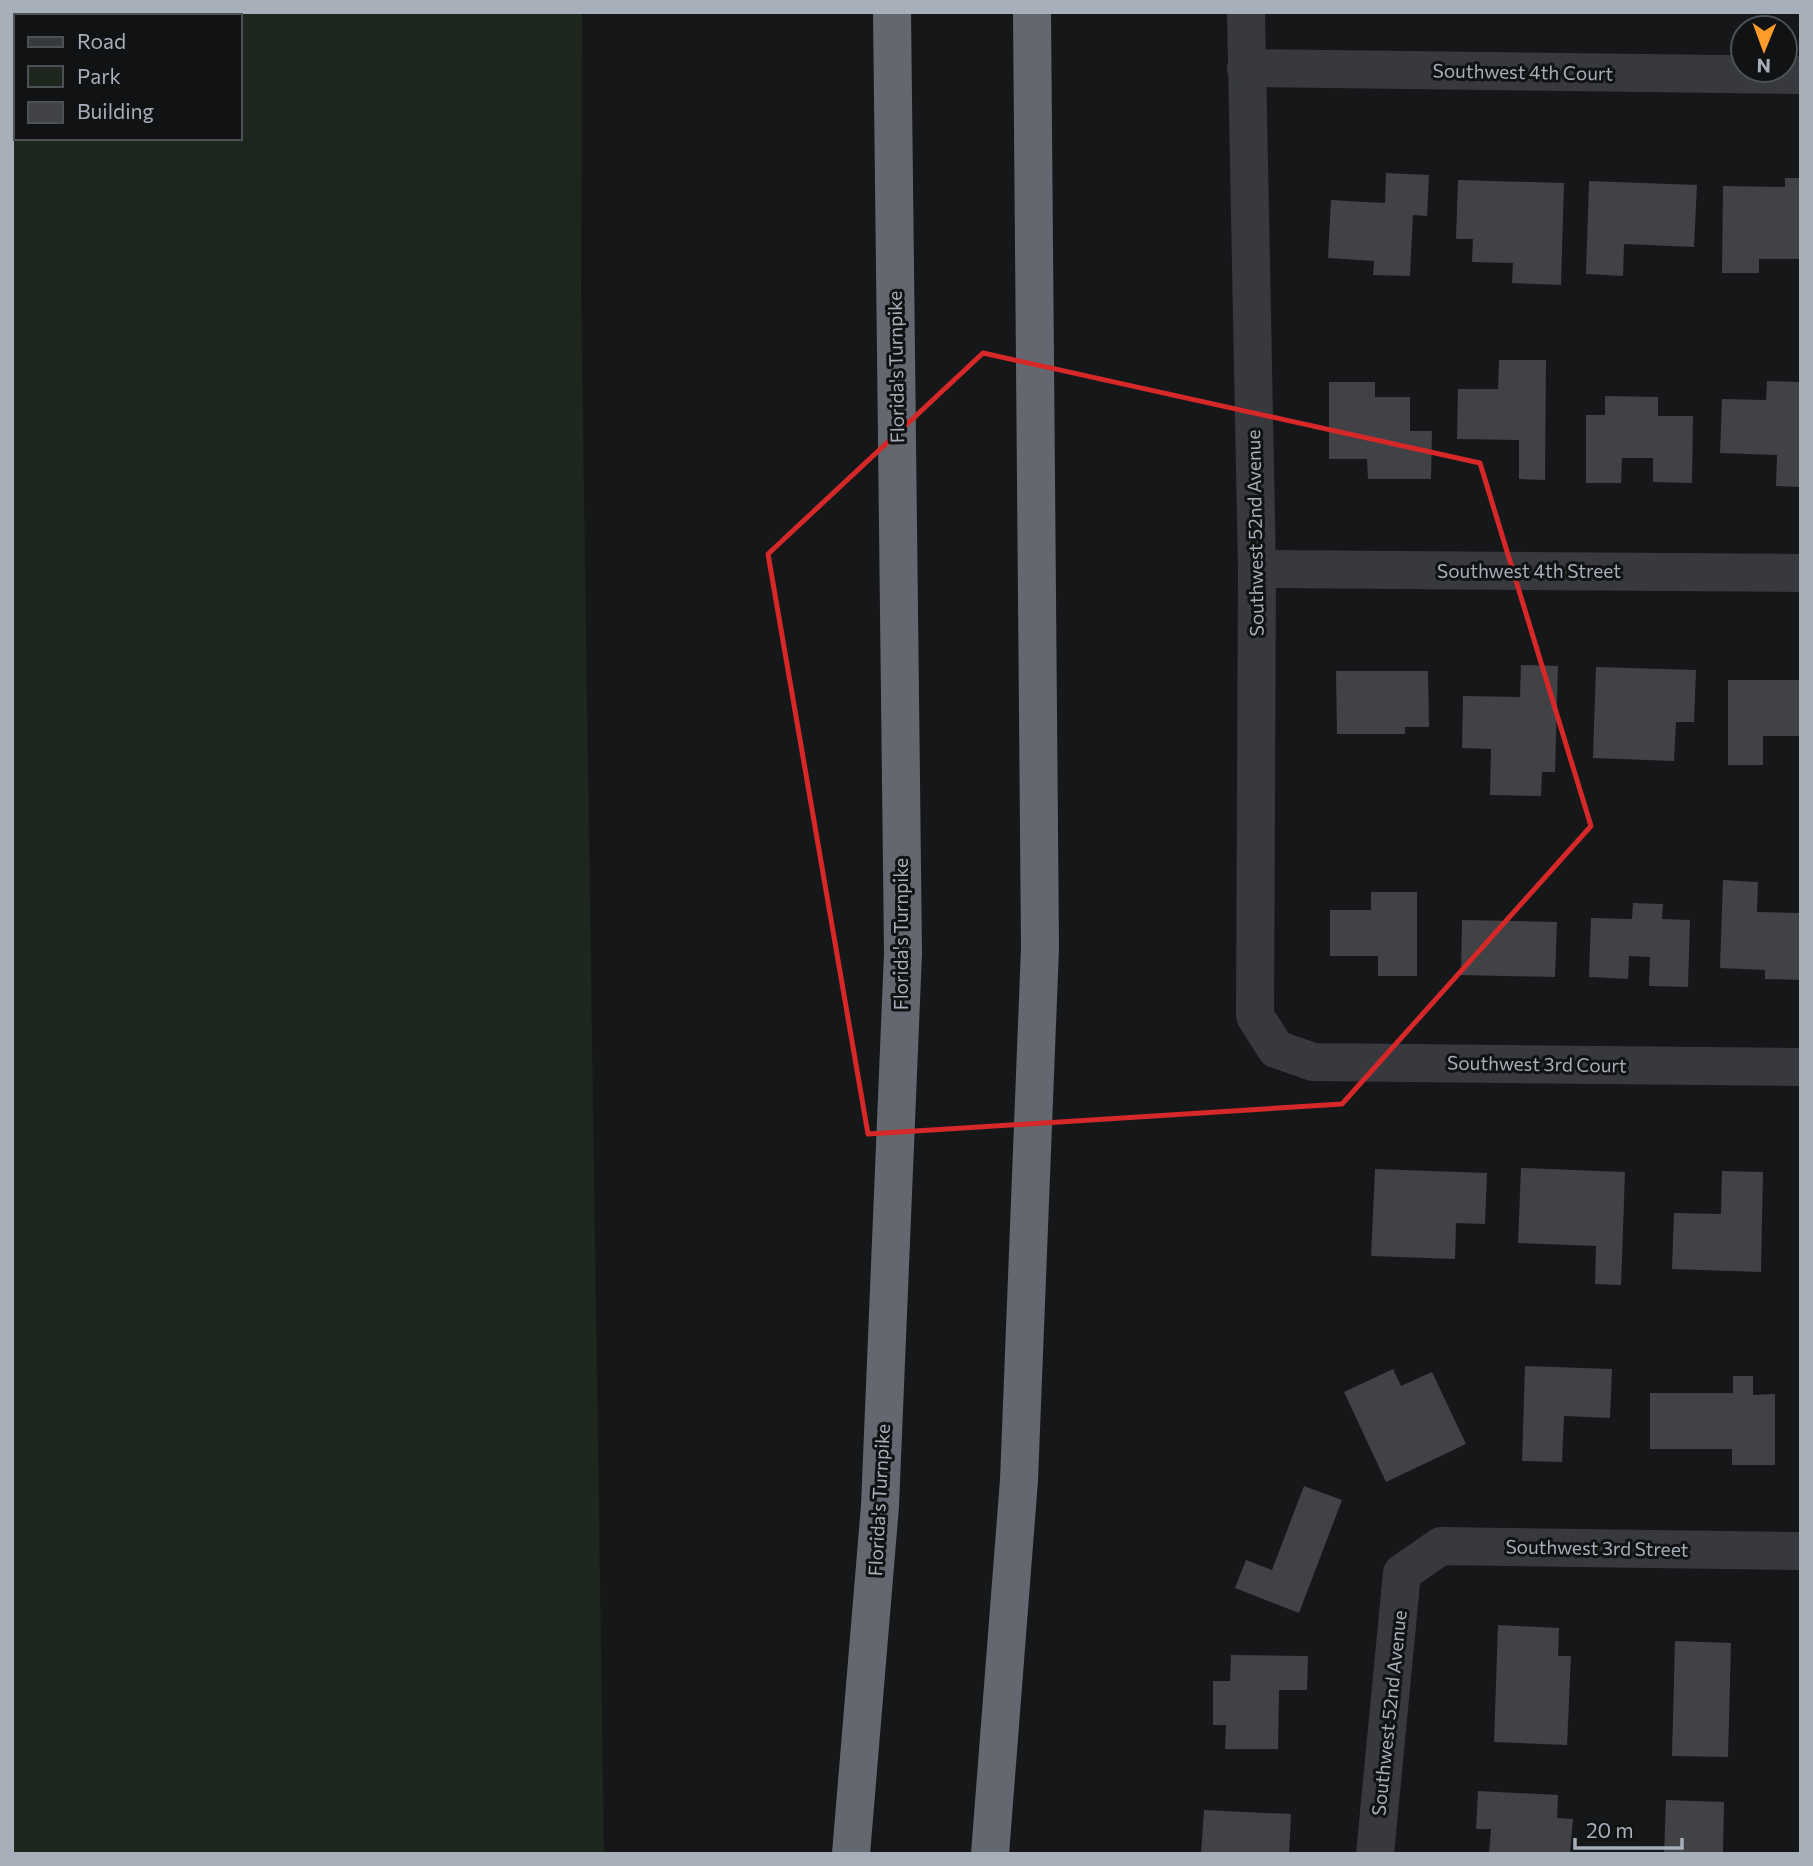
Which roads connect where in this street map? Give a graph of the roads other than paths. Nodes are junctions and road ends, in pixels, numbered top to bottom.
1 (892, 12) edge
2 (1032, 12) edge
3 (1246, 12) edge
4 (1246, 68) junction
5 (1801, 75) edge
6 (1257, 569) junction
7 (1801, 573) edge
8 (1276, 1048) joint
9 (1801, 1067) edge
10 (1801, 1551) edge
11 (1402, 1573) joint
12 (851, 1854) edge
13 (990, 1854) edge
14 (1375, 1854) edge

1 - 12 highway, Florida's Turnpike
2 - 13 highway
3 - 4 street, Southwest 52nd Avenue
4 - 5 street, Southwest 4th Court
4 - 6 street, Southwest 52nd Avenue
6 - 7 street, Southwest 4th Street
6 - 8 street, Southwest 52nd Avenue
8 - 9 street, Southwest 3rd Court
10 - 11 street, Southwest 3rd Street
11 - 14 street, Southwest 52nd Avenue

